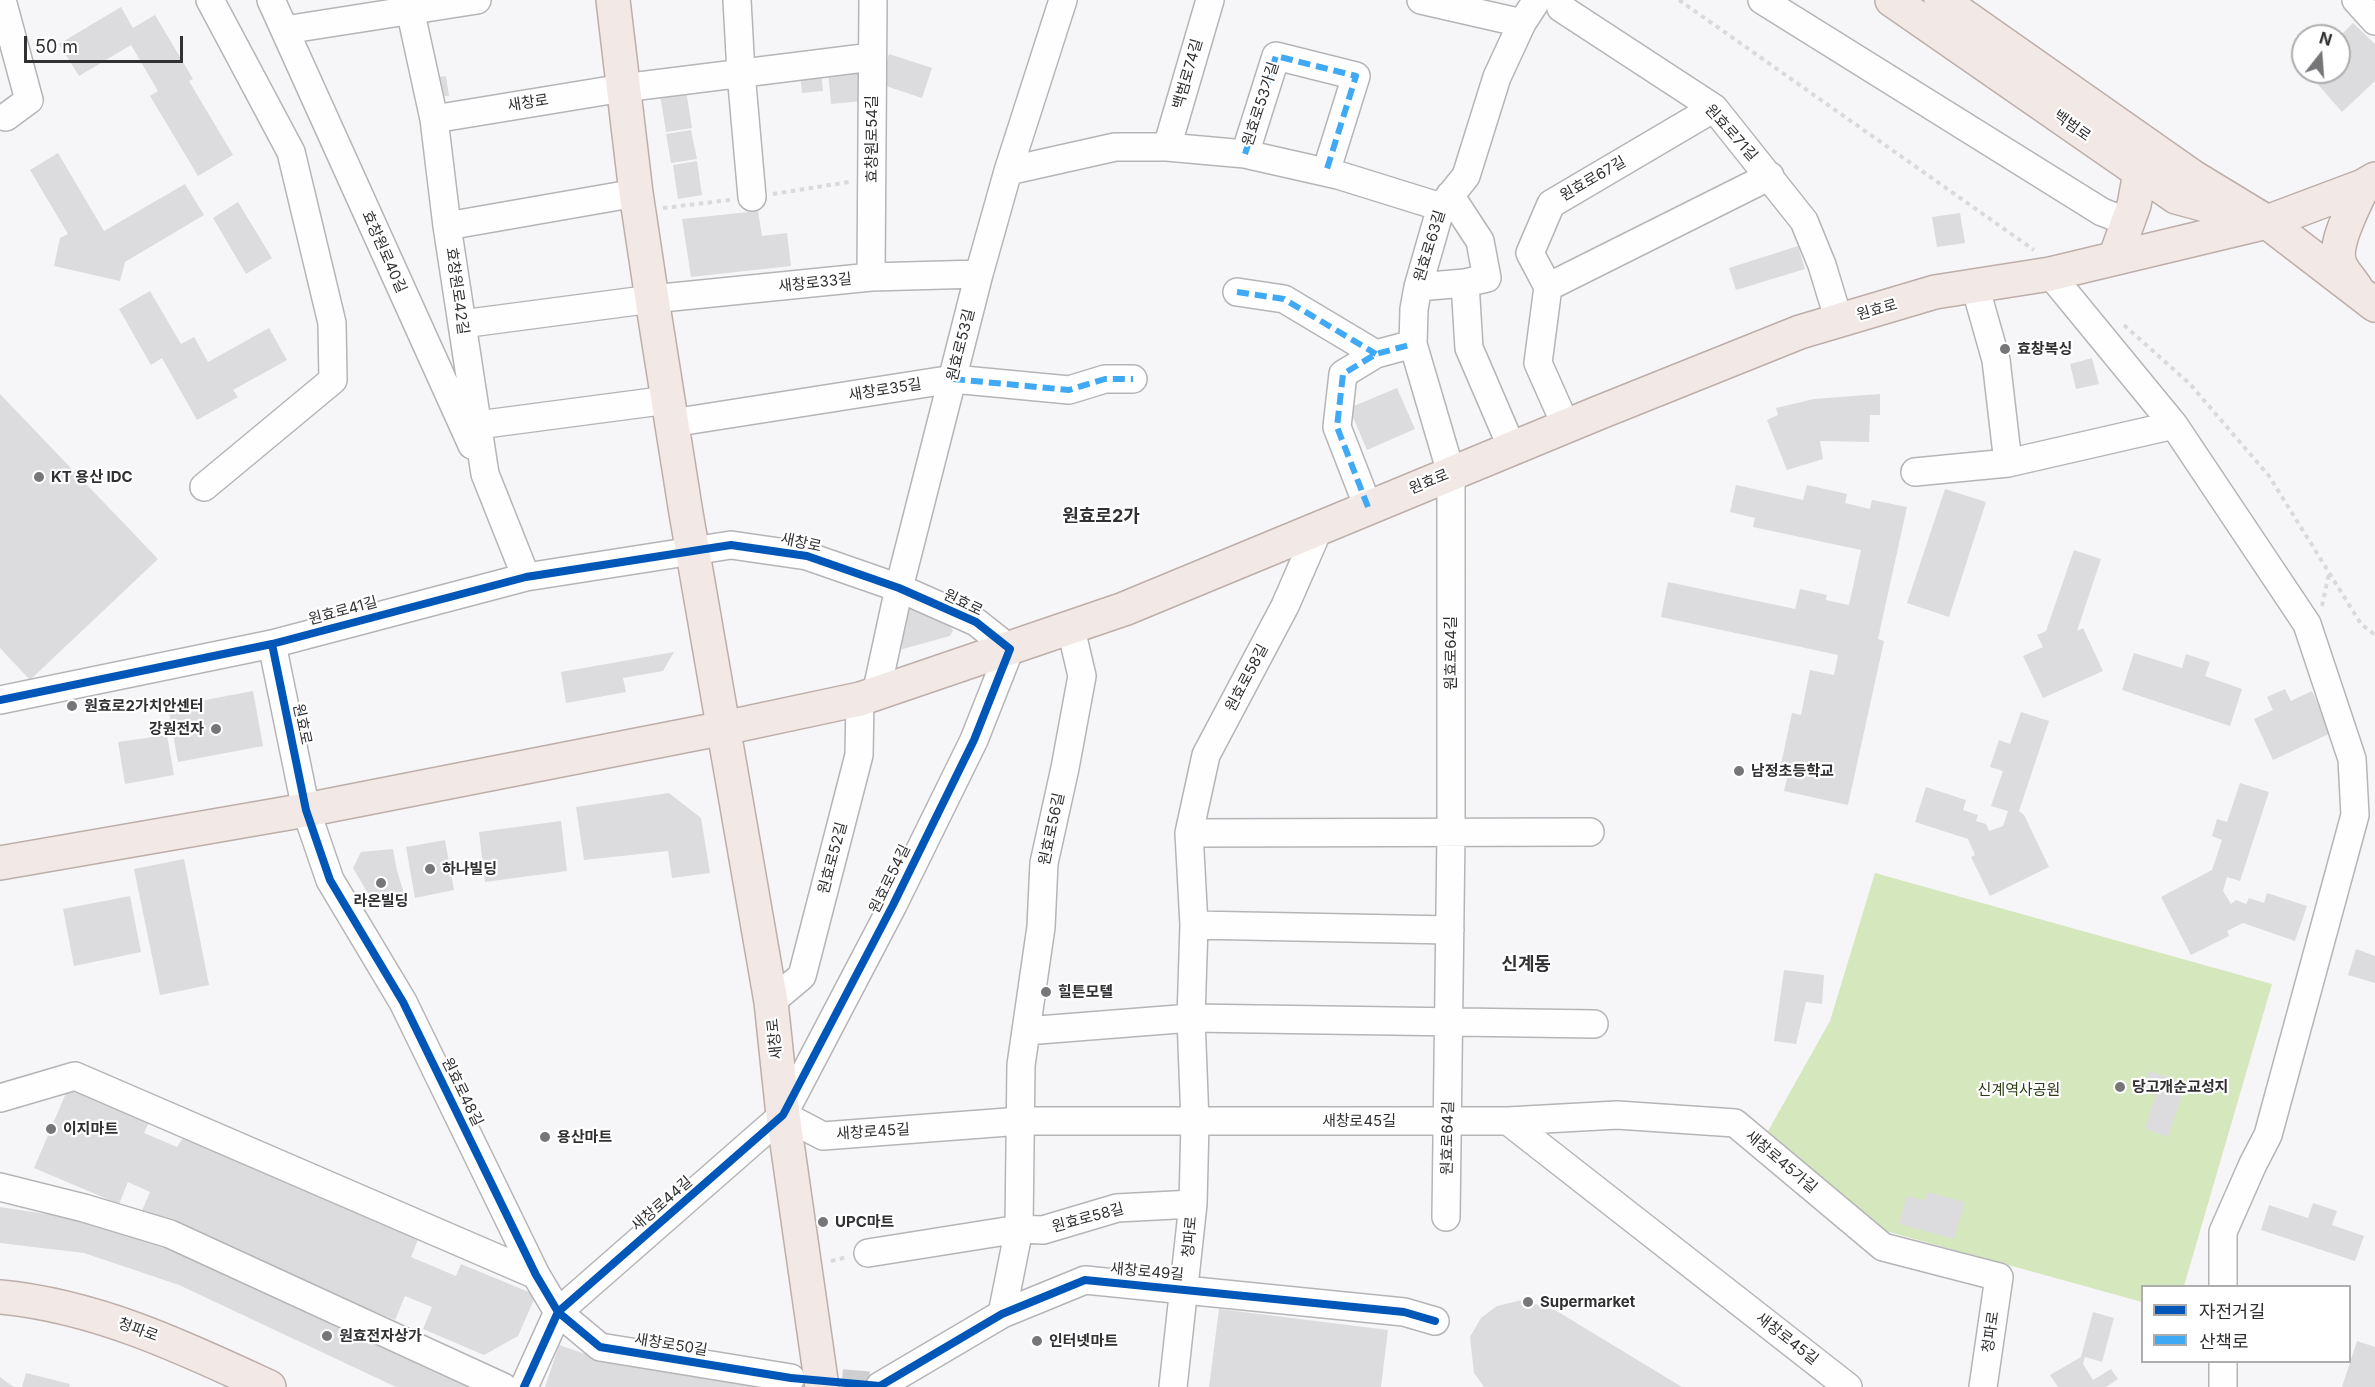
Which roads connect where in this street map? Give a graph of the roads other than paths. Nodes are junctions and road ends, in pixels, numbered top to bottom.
1 (2, 0) edge
2 (210, 0) edge
3 (271, 0) edge
4 (477, 0) edge
5 (613, 0) edge
6 (737, 0) edge
7 (873, 0) edge
8 (1062, 0) edge
9 (1210, 0) edge
10 (1421, 0) edge
11 (1538, 0) edge
12 (1559, 0) edge
13 (1762, 0) edge
14 (1892, 0) edge
15 (1941, 0) edge
16 (2356, 0) edge
17 (409, 5) edge
18 (2375, 21) edge
19 (1522, 23) junction
20 (285, 30) junction
21 (872, 57) junction
22 (741, 73) junction
23 (623, 88) junction
24 (1714, 108) junction
25 (6, 117) dead end
26 (434, 119) junction
27 (1167, 147) junction
28 (1245, 154) junction
29 (2132, 156) junction
30 (1008, 171) junction
31 (1326, 172) junction
32 (1770, 176) junction
33 (2369, 183) edge
34 (636, 193) junction
35 (752, 197) dead end
36 (1446, 201) junction
37 (2128, 222) junction
38 (2267, 222) junction
39 (447, 226) junction
40 (2115, 258) junction
41 (2043, 263) junction
42 (979, 274) junction
43 (871, 277) junction
44 (1465, 283) junction
45 (1975, 286) junction
46 (1418, 287) junction
47 (1548, 287) junction
48 (1237, 292) dead end
49 (652, 298) junction
50 (2368, 300) edge
51 (1839, 321) junction
52 (462, 324) junction
53 (1413, 344) junction
54 (1376, 354) junction
55 (952, 379) junction
56 (1133, 379) dead end
57 (670, 412) junction
58 (478, 425) junction
59 (2174, 425) junction
60 (1566, 426) junction
61 (1512, 448) junction
62 (2008, 463) junction
63 (1915, 472) dead end
64 (1450, 473) junction
65 (485, 474) junction
66 (204, 487) dead end
67 (1368, 507) junction
68 (1318, 528) junction
69 (694, 550) junction
70 (526, 577) junction
71 (899, 588) junction
72 (1071, 629) junction
73 (272, 644) junction
74 (1010, 649) junction
75 (868, 696) junction
76 (0, 700) edge
77 (724, 728) junction
78 (306, 810) junction
79 (1590, 832) dead end
80 (1189, 833) junction
81 (1452, 833) junction
82 (0, 863) edge
83 (1194, 925) junction
84 (1450, 930) junction
85 (771, 1002) junction
86 (1191, 1018) junction
87 (1450, 1023) junction
88 (1594, 1024) dead end
89 (1026, 1031) junction
90 (0, 1098) edge
91 (783, 1115) junction
92 (1448, 1120) junction
93 (1020, 1121) junction
94 (1508, 1121) junction
95 (1195, 1122) junction
96 (0, 1187) edge
97 (1193, 1204) junction
98 (1446, 1216) dead end
99 (1019, 1229) junction
100 (868, 1253) road end
101 (536, 1275) junction
102 (1999, 1278) joint
103 (2223, 1285) edge
104 (1185, 1288) junction
105 (0, 1297) edge
106 (558, 1312) junction
107 (1002, 1314) junction
108 (1436, 1322) dead end
109 (2223, 1363) edge
110 (791, 1378) tunnel mouth
111 (880, 1386) edge
112 (269, 1387) edge
113 (503, 1387) edge
114 (524, 1387) edge
115 (822, 1387) edge
116 (1173, 1387) edge
117 (1848, 1387) edge
118 (1983, 1387) edge
119 (2223, 1387) edge

1 - 25 street
2 - 66 street
3 - 20 street, 효창원로40길
4 - 17 street
5 - 23 main road, 새창로
6 - 22 street
7 - 21 street, 효창원로54길
8 - 30 street, 원효로53길
9 - 27 street, 백범로74길
10 - 19 street
11 - 19 street, 원효로63길
12 - 24 street, 원효로71길
13 - 37 street
14 - 29 main road, 백범로
15 - 29 main road, 백범로
16 - 18 street
17 - 20 street
17 - 26 street, 효창원로42길
19 - 36 street, 원효로63길
20 - 65 street, 효창원로40길
21 - 22 street
21 - 43 street, 효창원로54길
22 - 23 street
22 - 35 street
23 - 26 street, 새창로
23 - 34 main road, 새창로
24 - 32 street, 원효로71길
24 - 47 street, 원효로67길
26 - 39 street, 효창원로42길
27 - 28 street, 원효로53가길
27 - 30 street, 원효로53가길
28 - 31 street, 원효로53가길
28 - 31 street, 원효로53가길
29 - 37 main road
29 - 38 main road, 백범로
30 - 42 street, 원효로53길
31 - 36 street, 원효로53가길
32 - 47 street
32 - 51 street, 원효로71길
33 - 38 main road, 원효로
33 - 50 main road
34 - 39 street
34 - 49 main road, 새창로
36 - 44 street
36 - 46 street, 원효로63길
37 - 40 main road
38 - 40 main road, 원효로
38 - 50 main road, 백범로
39 - 52 street, 효창원로42길
40 - 41 main road, 원효로
41 - 45 main road, 원효로
41 - 59 street
42 - 43 street, 새창로33길
42 - 55 street, 원효로53길
43 - 49 street, 새창로33길
44 - 46 street
44 - 61 street
45 - 51 main road, 원효로
45 - 62 street
46 - 53 street, 원효로63길
47 - 60 street
48 - 54 street
49 - 52 street
49 - 57 main road, 새창로
51 - 60 main road, 원효로
52 - 58 street, 효창원로42길
53 - 54 street
53 - 64 street, 원효로63길
54 - 67 street
55 - 56 street, 새창로35길
55 - 57 street, 새창로35길
55 - 71 street, 원효로53길
57 - 58 street
57 - 69 main road, 새창로
58 - 65 street, 효창원로42길
59 - 62 street
59 - 103 street
60 - 61 main road, 원효로
61 - 64 main road, 원효로
62 - 63 street
64 - 67 main road, 원효로
64 - 81 street, 원효로64길
65 - 70 street, 효창원로42길
67 - 68 main road, 원효로
68 - 72 main road, 원효로
68 - 80 street, 원효로58길
69 - 70 street, 원효로41길
69 - 71 street, 새창로
69 - 77 main road, 새창로
70 - 73 street, 원효로41길
71 - 74 street, 원효로
71 - 75 street, 원효로53길
72 - 74 main road, 원효로
72 - 89 street, 원효로56길
73 - 76 street, 원효로41길
73 - 78 street, 원효로
74 - 75 main road, 원효로
74 - 91 street, 원효로54길
75 - 77 main road, 원효로
75 - 85 street, 원효로52길
77 - 78 main road, 원효로
77 - 85 main road, 새창로
78 - 82 main road, 원효로
78 - 101 street, 원효로48길
79 - 81 street
80 - 81 street
80 - 83 street, 원효로58길
81 - 84 street, 원효로64길
83 - 84 street
83 - 86 street, 원효로58길
84 - 87 street, 원효로64길
85 - 91 main road, 새창로
86 - 87 street
86 - 89 street
86 - 95 street, 원효로58길
87 - 88 street
87 - 92 street, 원효로64길
89 - 93 street, 원효로56길
90 - 101 street
91 - 93 street, 새창로45길
91 - 106 street, 새창로44길
91 - 115 main road, 새창로
92 - 94 street, 새창로45길
92 - 95 street, 새창로45길
92 - 98 street, 원효로64길
93 - 95 street, 새창로45길
93 - 99 street, 원효로56길
94 - 102 street, 새창로45가길
94 - 117 street, 새창로45길
95 - 97 street, 청파로
96 - 113 street
97 - 99 street, 원효로58길
97 - 104 street, 청파로
99 - 100 street
99 - 107 street, 원효로56길
101 - 106 street, 원효로48길
102 - 118 street, 청파로
104 - 107 street, 새창로49길
104 - 108 street, 새창로49길
104 - 116 street, 청파로
105 - 112 main road, 청파로
106 - 110 street, 새창로50길
106 - 114 street
107 - 111 street, 새창로49길
109 - 119 street

